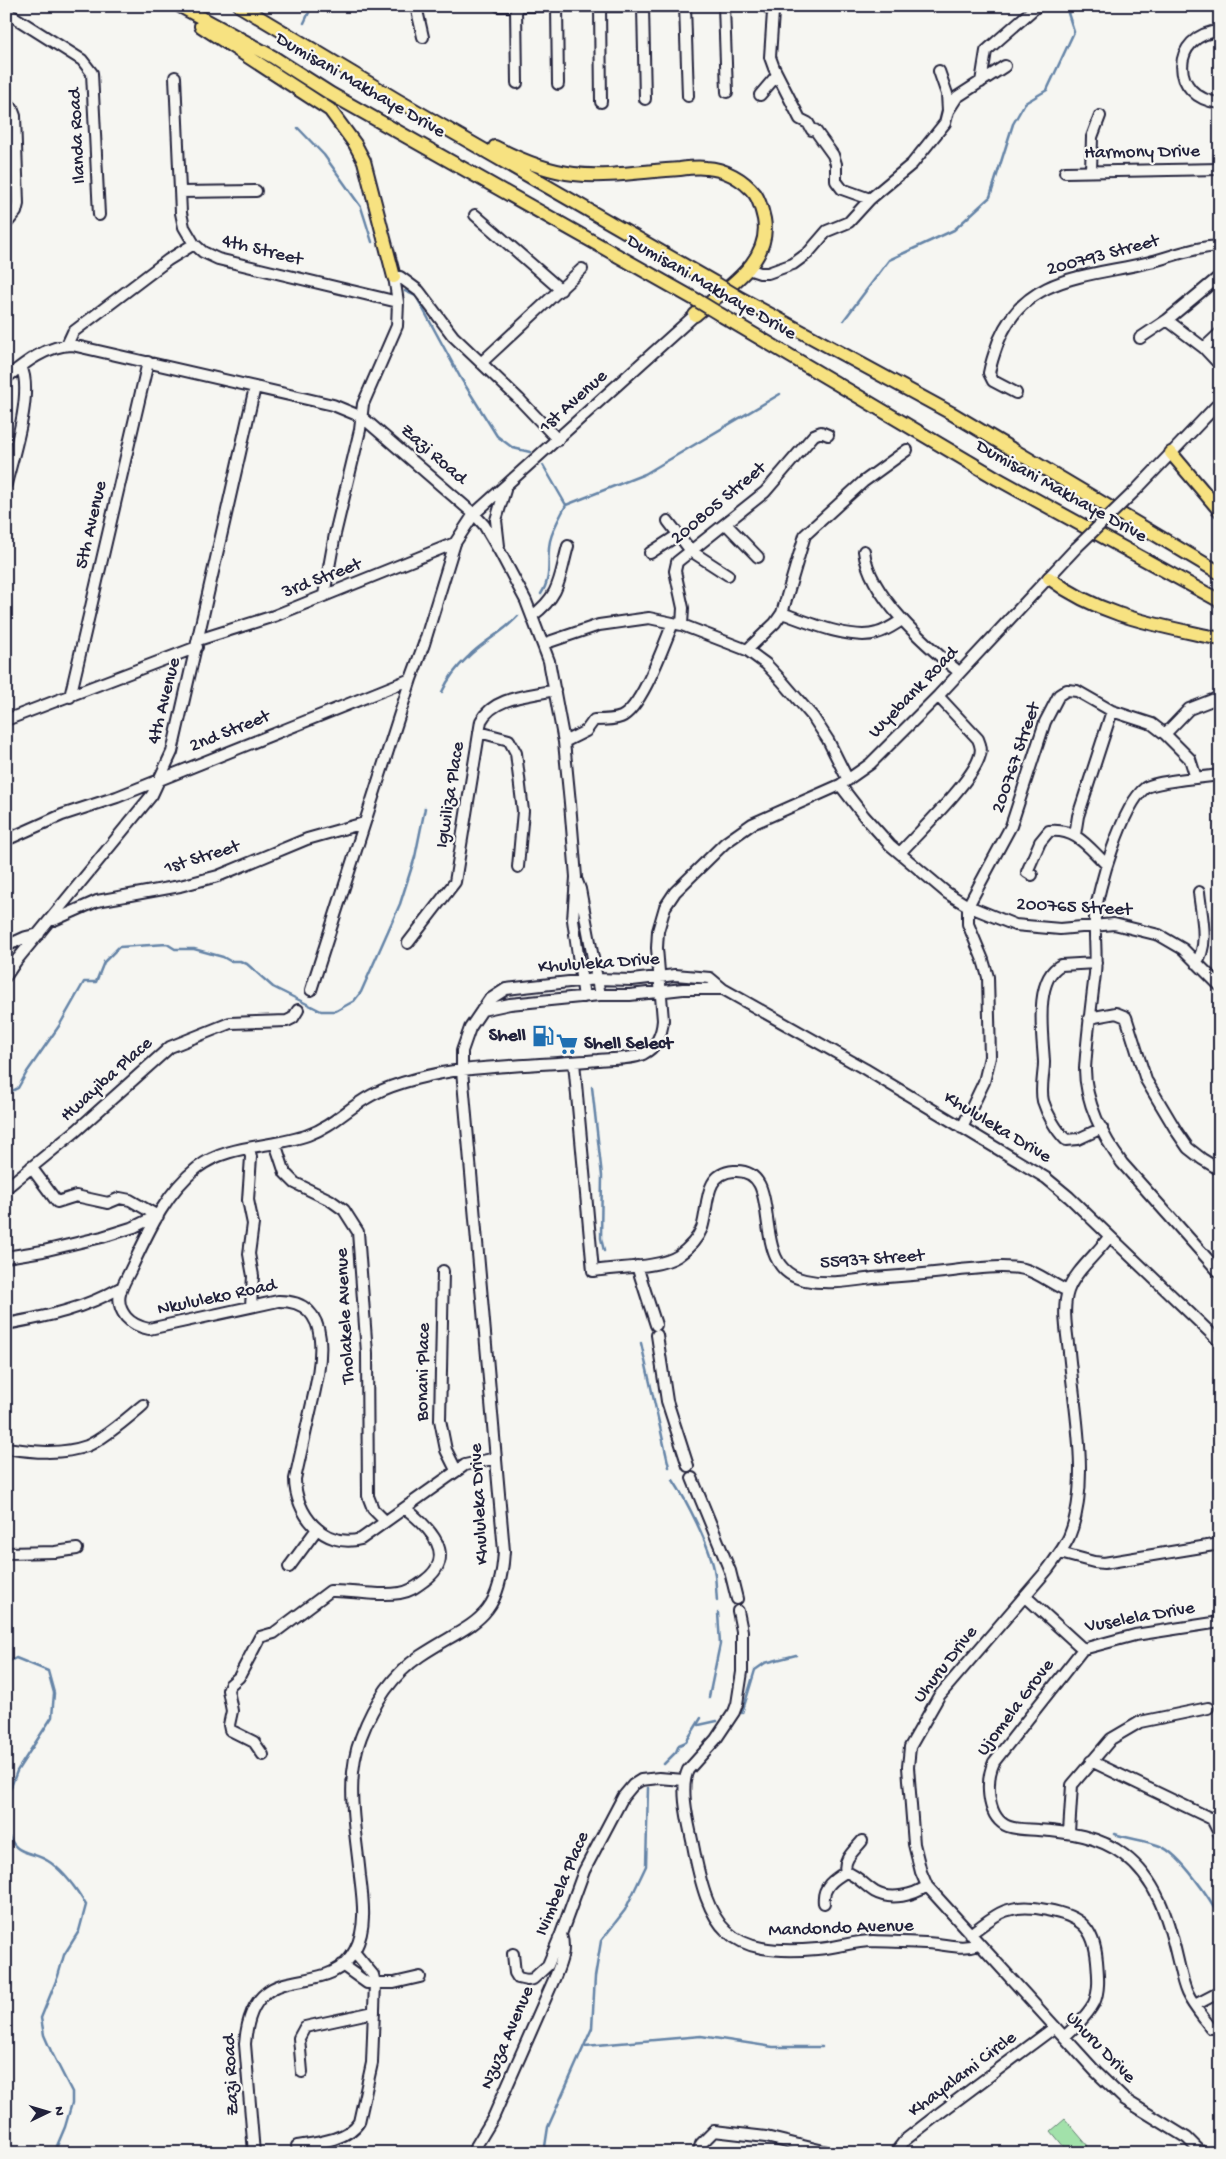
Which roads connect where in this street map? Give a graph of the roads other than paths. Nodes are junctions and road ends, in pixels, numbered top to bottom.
1 (240, 6) edge
2 (416, 6) edge
3 (499, 6) edge
4 (675, 6) edge
5 (685, 6) edge
6 (715, 6) edge
7 (724, 6) edge
8 (766, 6) edge
9 (1038, 6) edge
10 (178, 7) edge
11 (557, 7) edge
12 (600, 7) edge
13 (643, 7) edge
14 (516, 8) junction
15 (6, 12) edge
16 (1220, 31) edge
17 (423, 37) dead end
18 (1005, 66) dead end
19 (940, 71) dead end
20 (777, 76) junction
21 (174, 77) dead end
22 (981, 82) junction
23 (517, 83) dead end
24 (558, 84) dead end
25 (727, 92) dead end
26 (760, 95) dead end
27 (688, 96) dead end
28 (645, 98) dead end
29 (6, 102) edge
30 (601, 102) dead end
31 (1220, 103) edge
32 (948, 111) junction
33 (1100, 116) dead end
34 (433, 120) junction
35 (1220, 169) edge
36 (1091, 171) junction
37 (1065, 172) dead end
38 (256, 191) dead end
39 (180, 192) junction
40 (870, 199) junction
41 (99, 215) dead end
42 (475, 215) dead end
43 (6, 224) edge
44 (194, 244) junction
45 (1220, 246) edge
46 (582, 269) dead end
47 (748, 269) junction
48 (394, 276) junction
49 (1220, 276) edge
50 (561, 290) junction
51 (398, 302) junction
52 (695, 315) joint
53 (1167, 320) junction
54 (1220, 333) edge
55 (1140, 338) dead end
56 (67, 345) junction
57 (1204, 348) junction
58 (148, 362) junction
59 (481, 363) junction
60 (1220, 365) edge
61 (20, 366) junction
62 (6, 378) edge
63 (255, 387) junction
64 (1016, 393) dead end
65 (1220, 402) edge
66 (362, 417) junction
67 (828, 435) dead end
68 (558, 440) junction
69 (907, 450) dead end
70 (1172, 453) junction
71 (6, 484) edge
72 (506, 487) junction
73 (1220, 511) edge
74 (474, 514) junction
75 (668, 521) dead end
76 (726, 524) junction
77 (678, 535) junction
78 (455, 543) junction
79 (568, 546) dead end
80 (691, 551) junction
81 (864, 551) dead end
82 (500, 552) junction
83 (650, 553) dead end
84 (758, 557) dead end
85 (1220, 573) edge
86 (728, 575) dead end
87 (1049, 578) junction
88 (324, 595) junction
89 (1220, 601) edge
90 (782, 613) junction
91 (532, 616) junction
92 (902, 620) junction
93 (678, 624) junction
94 (1220, 639) edge
95 (197, 644) junction
96 (543, 644) junction
97 (747, 650) junction
98 (959, 672) junction
99 (411, 679) junction
100 (555, 690) junction
101 (938, 696) junction
102 (70, 697) junction
103 (1220, 697) edge
104 (1112, 710) junction
105 (6, 720) edge
106 (479, 732) junction
107 (1165, 734) junction
108 (564, 742) junction
109 (1220, 775) edge
110 (1196, 778) junction
111 (159, 780) junction
112 (844, 782) junction
113 (364, 823) junction
114 (1075, 835) junction
115 (6, 840) edge
116 (900, 853) junction
117 (1106, 864) junction
118 (518, 867) dead end
119 (1032, 874) dead end
120 (576, 877) junction
121 (1199, 892) dead end
122 (968, 906) junction
123 (49, 923) junction
124 (1095, 925) junction
125 (39, 934) junction
126 (408, 943) dead end
127 (6, 946) edge
128 (1196, 963) junction
129 (1095, 968) junction
130 (6, 976) edge
131 (659, 976) junction
132 (596, 979) junction
133 (581, 980) junction
134 (1220, 986) edge
135 (723, 989) junction
136 (310, 990) dead end
137 (661, 992) junction
138 (600, 995) junction
139 (584, 997) junction
140 (298, 1010) dead end
141 (482, 1010) junction
142 (1089, 1018) junction
143 (574, 1062) junction
144 (462, 1070) junction
145 (962, 1128) junction
146 (1102, 1128) junction
147 (275, 1143) junction
148 (249, 1148) junction
149 (31, 1167) junction
150 (1220, 1170) edge
151 (6, 1188) edge
152 (157, 1218) junction
153 (1109, 1237) junction
154 (6, 1257) edge
155 (638, 1266) junction
156 (443, 1271) dead end
157 (1220, 1273) edge
158 (122, 1287) junction
159 (1068, 1291) junction
160 (251, 1306) junction
161 (6, 1324) edge
162 (1220, 1342) edge
163 (144, 1405) dead end
164 (6, 1448) edge
165 (496, 1458) junction
166 (688, 1466) dead end
167 (456, 1470) junction
168 (692, 1478) dead end
169 (404, 1508) junction
170 (385, 1521) junction
171 (317, 1529) junction
172 (1220, 1544) edge
173 (77, 1549) dead end
174 (6, 1553) edge
175 (1060, 1553) junction
176 (288, 1567) dead end
177 (1025, 1596) junction
178 (736, 1599) dead end
179 (738, 1611) dead end
180 (1220, 1622) edge
181 (1083, 1649) junction
182 (1208, 1708) dead end
183 (263, 1755) dead end
184 (1092, 1761) junction
185 (684, 1780) junction
186 (1069, 1832) junction
187 (1220, 1835) edge
188 (862, 1840) dead end
189 (846, 1872) junction
190 (927, 1886) junction
191 (824, 1903) dead end
192 (561, 1934) junction
193 (970, 1934) junction
194 (979, 1944) junction
195 (354, 1952) junction
196 (513, 1954) dead end
197 (342, 1965) junction
198 (420, 1977) dead end
199 (375, 1983) junction
200 (1220, 1992) edge
201 (1195, 2005) junction
202 (374, 2012) junction
203 (1055, 2027) junction
204 (1211, 2028) dead end
205 (1064, 2037) junction
206 (302, 2072) dead end
207 (297, 2146) dead end
208 (254, 2153) edge
209 (472, 2153) edge
210 (698, 2153) edge
211 (832, 2153) edge
212 (895, 2153) edge
213 (1202, 2153) edge

1 - 34 main road
2 - 17 street
3 - 14 street
4 - 13 street
5 - 27 street
6 - 7 street
7 - 25 street
8 - 20 street
9 - 22 street
10 - 48 main road
10 - 89 main road, Dumisani Makhaye Drive, bridge
11 - 12 street
11 - 14 street
11 - 24 street
12 - 13 street
12 - 30 street
13 - 28 street
14 - 23 street
15 - 41 street, Ilanda Road
16 - 31 street
18 - 22 street
19 - 32 street
20 - 26 street
20 - 40 street
21 - 39 street
22 - 32 street
29 - 43 street
32 - 40 street
33 - 36 street
34 - 47 main road
34 - 85 main road, Dumisani Makhaye Drive, bridge
35 - 36 street, Harmony Drive
36 - 37 street, Harmony Drive
38 - 39 street
39 - 44 street
40 - 47 street
42 - 50 street
44 - 51 street, 4th Street
44 - 56 street, 4th Street
45 - 64 street, 200793 Street
46 - 50 street
47 - 52 main road
48 - 51 street
48 - 59 street
49 - 53 street
50 - 59 street
51 - 66 street
52 - 68 street, 1st Avenue
53 - 55 street
53 - 57 street
54 - 57 street
56 - 58 street, Zazi Road
56 - 61 street, Zazi Road
57 - 60 street
58 - 63 street, Zazi Road
58 - 102 street, 5th Avenue
59 - 68 street
61 - 62 street, Zazi Road
61 - 71 street
63 - 66 street, Zazi Road
63 - 95 street, 4th Avenue
65 - 70 street, Wyebank Road
66 - 74 street, Zazi Road
66 - 88 street
67 - 76 street, 200805 Street
68 - 72 street, 1st Avenue
69 - 90 street
70 - 73 main road
70 - 87 street, Wyebank Road, bridge
72 - 74 street, 1st Avenue
72 - 82 street
74 - 78 street
74 - 82 street, Zazi Road
75 - 77 street
76 - 80 street, 200805 Street
76 - 84 street
77 - 80 street
77 - 83 street
78 - 88 street, 3rd Street
78 - 99 street
79 - 91 street
80 - 86 street
80 - 93 street, 200805 Street
81 - 92 street
82 - 91 street, Zazi Road
87 - 94 main road
87 - 98 street, Wyebank Road
88 - 95 street, 3rd Street
90 - 92 street
90 - 97 street
91 - 96 street, Zazi Road
92 - 98 street
93 - 96 street, 200765 Street
93 - 97 street, 200765 Street
93 - 108 street
95 - 102 street, 3rd Street
95 - 111 street, 4th Avenue
96 - 100 street, Zazi Road
97 - 112 street, 200765 Street
98 - 101 street, Wyebank Road
99 - 111 street, 2nd Street
99 - 113 street
100 - 106 street, Igwiliza Place
100 - 108 street, Zazi Road
101 - 112 street, Wyebank Road
101 - 116 street
102 - 105 street, 3rd Street
103 - 107 street
104 - 107 street, 200767 Street
104 - 114 street
104 - 122 street, 200767 Street
106 - 118 street
106 - 126 street, Igwiliza Place
107 - 110 street, 200767 Street
108 - 120 street, Zazi Road
109 - 110 street
110 - 117 street
111 - 115 street, 2nd Street
111 - 123 street, 4th Avenue
112 - 116 street, 200765 Street
112 - 131 street, Wyebank Road
113 - 123 street, 1st Street
113 - 136 street
114 - 117 street
114 - 119 street
116 - 122 street, 200765 Street
117 - 124 street
120 - 132 street, Zazi Road
120 - 133 street, Zazi Road
121 - 128 street
122 - 124 street, 200765 Street
122 - 145 street
123 - 125 street, 4th Avenue
124 - 128 street, 200765 Street
124 - 129 street
125 - 127 street
125 - 130 street, 4th Avenue
128 - 134 street, 200765 Street
129 - 142 street
129 - 146 street
131 - 132 street, Khululeka Drive
131 - 135 street, Khululeka Drive
131 - 137 street, Wyebank Road
132 - 133 street, Khululeka Drive
132 - 138 street, Zazi Road
133 - 139 street, Zazi Road
133 - 141 street, Khululeka Drive
135 - 137 street, Khululeka Drive
135 - 145 street, Khululeka Drive
137 - 138 street, Khululeka Drive
137 - 143 street, Wyebank Road
138 - 139 street, Khululeka Drive
139 - 141 street, Khululeka Drive
140 - 149 street, Hwayiba Place
141 - 144 street, Khululeka Drive
142 - 146 street
142 - 150 street
143 - 144 street, Nkululeko Road
143 - 155 street, 55937 Street
144 - 147 street, Nkululeko Road
144 - 165 street, Khululeka Drive
145 - 153 street, Khululeka Drive
146 - 157 street
147 - 148 street, Nkululeko Road
147 - 170 street, Tholakele Avenue
148 - 152 street, Nkululeko Road
148 - 160 street
149 - 151 street, Hwayiba Place
149 - 152 street
152 - 154 street
152 - 158 street, Nkululeko Road
153 - 159 street, Uhuru Drive
153 - 162 street, Khululeka Drive
155 - 159 street, 55937 Street
155 - 166 street
156 - 167 street, Bonani Place
158 - 160 street, Nkululeko Road
158 - 161 street
159 - 175 street, Uhuru Drive
160 - 171 street, Nkululeko Road
163 - 164 street
165 - 167 street, Nkululeko Road
165 - 195 street, Khululeka Drive
167 - 169 street, Nkululeko Road
168 - 178 street
169 - 170 street, Nkululeko Road
169 - 183 street
170 - 171 street, Nkululeko Road
171 - 176 street
172 - 175 street
173 - 174 street
175 - 177 street, Uhuru Drive
177 - 181 street, Vuselela Drive
177 - 190 street, Uhuru Drive
179 - 185 street
180 - 181 street, Vuselela Drive
181 - 186 street, Ujomela Grove
182 - 184 street
184 - 186 street
184 - 187 street
185 - 192 street, Ivimbela Place
185 - 194 street, Mandondo Avenue
186 - 201 street, Ujomela Grove
188 - 189 street
189 - 190 street
189 - 191 street
190 - 193 street, Uhuru Drive
192 - 196 street, Ivimbela Place
192 - 209 street, Nzuza Avenue
193 - 194 street, Uhuru Drive
193 - 205 street
194 - 203 street, Uhuru Drive
195 - 197 street, Khululeka Drive
195 - 199 street
197 - 199 street
197 - 208 street, Zazi Road
198 - 199 street
199 - 202 street
200 - 201 street
201 - 204 street, Ujomela Grove
202 - 206 street
202 - 207 street
203 - 205 street, Uhuru Drive
203 - 212 street, Khayalami Circle
205 - 213 street, Uhuru Drive
210 - 211 street

